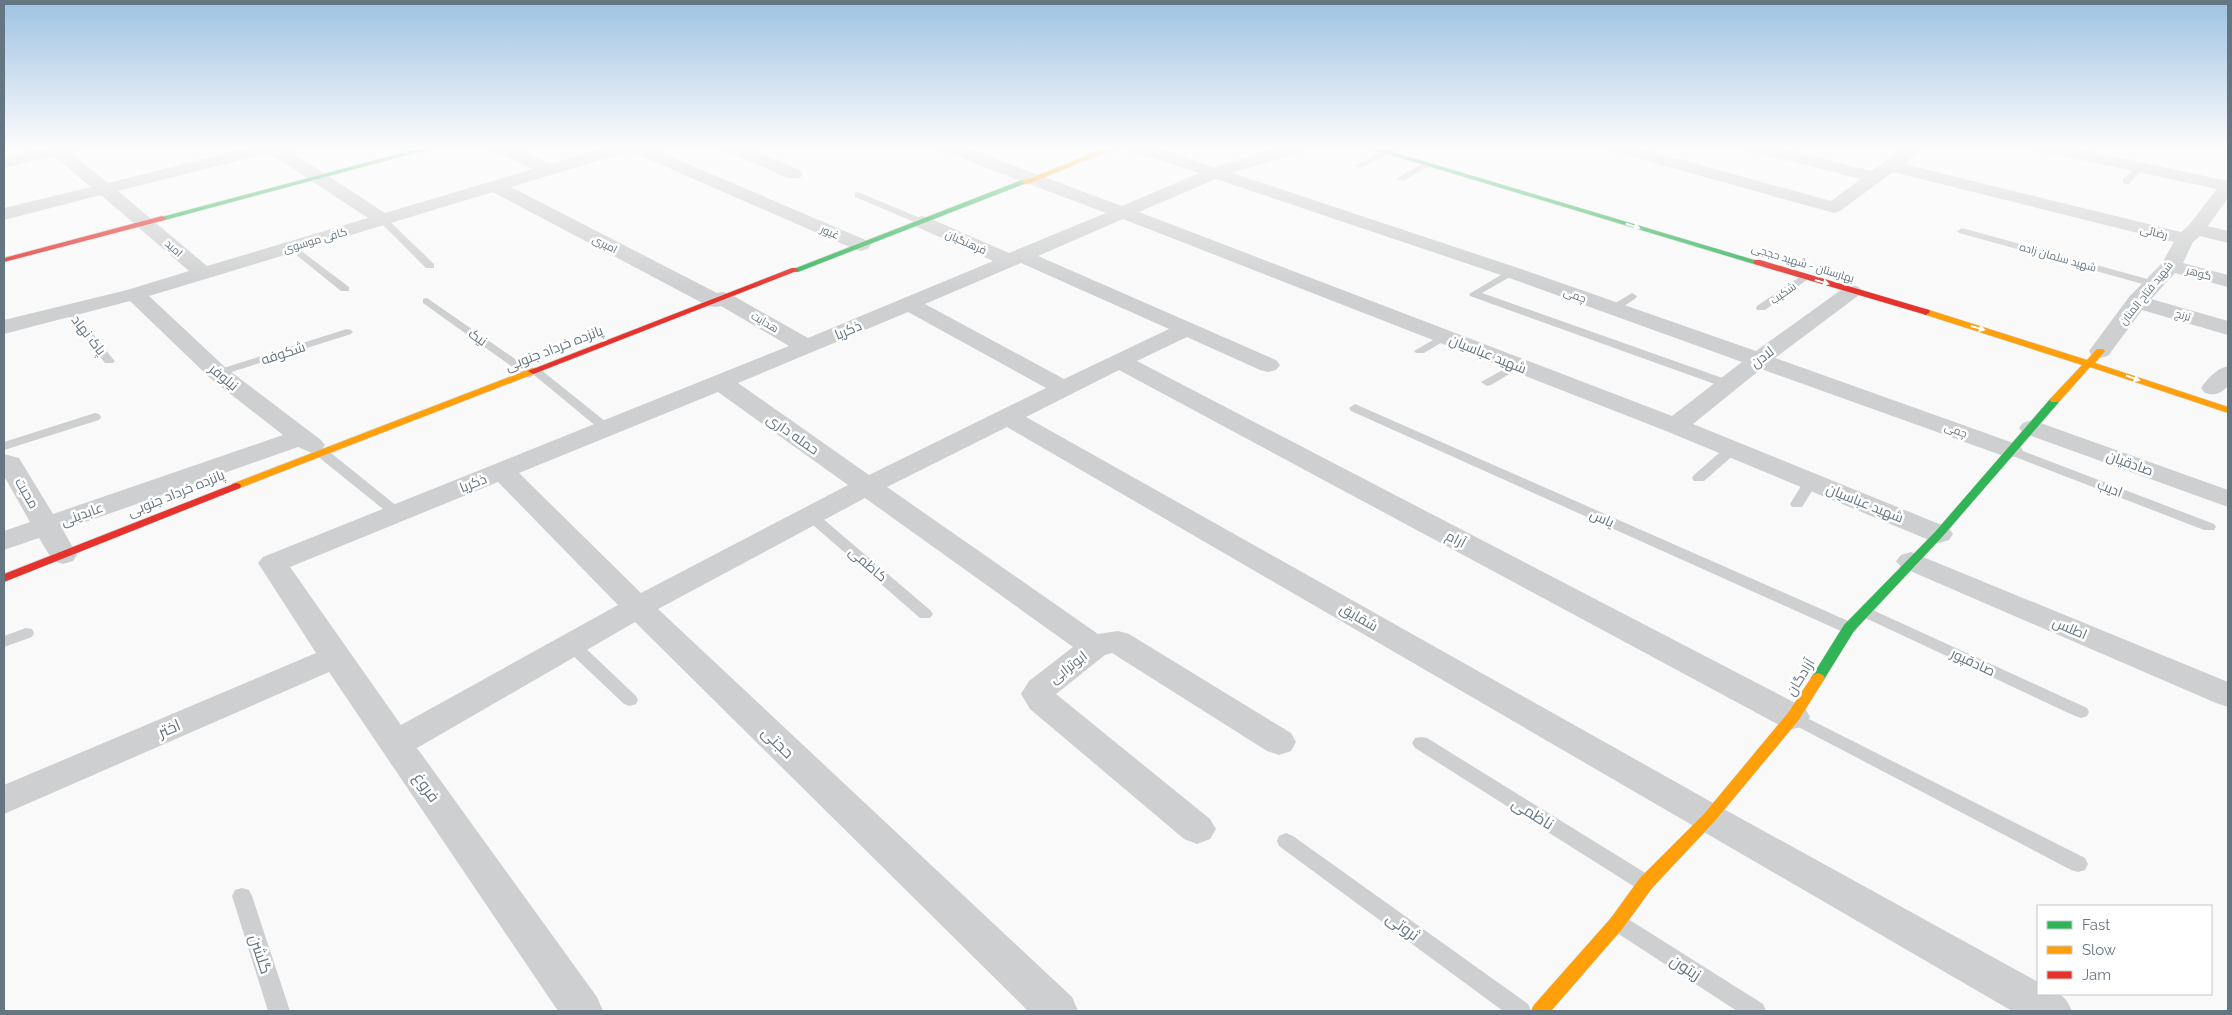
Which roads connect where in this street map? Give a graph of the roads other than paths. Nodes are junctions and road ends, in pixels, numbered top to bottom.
1 (83, 194) edge
2 (111, 194) edge
3 (254, 194) edge
4 (345, 194) edge
5 (467, 194) edge
6 (511, 194) edge
7 (743, 194) edge
8 (994, 194) edge
9 (1078, 194) edge
10 (1167, 194) edge
11 (1279, 194) edge
12 (1526, 194) edge
13 (1567, 194) edge
14 (1788, 194) edge
15 (1852, 194) edge
16 (2016, 194) edge
17 (2223, 194) edge
18 (858, 195) dead end
19 (1125, 213) junction
20 (4, 214) edge
21 (383, 220) junction
22 (922, 222) junction
23 (146, 223) junction
24 (1962, 231) dead end
25 (2190, 234) junction
26 (2228, 237) edge
27 (861, 246) junction
28 (292, 247) junction
29 (1016, 259) junction
30 (4, 260) edge
31 (430, 266) dead end
32 (2171, 266) junction
33 (1511, 272) junction
34 (203, 273) junction
35 (1804, 277) junction
36 (2228, 282) edge
37 (2154, 284) junction
38 (345, 289) dead end
39 (1852, 291) junction
40 (134, 294) junction
41 (1632, 296) dead end
42 (719, 300) junction
43 (427, 301) dead end
44 (2137, 302) junction
45 (909, 304) junction
46 (1948, 306) dead end
47 (1761, 308) dead end
48 (1613, 309) junction
49 (69, 310) junction
50 (4, 327) edge
51 (2228, 328) edge
52 (1187, 329) junction
53 (347, 332) dead end
54 (1445, 336) junction
55 (807, 347) junction
56 (1420, 351) dead end
57 (2097, 354) junction
58 (1760, 359) junction
59 (109, 361) dead end
60 (1119, 361) junction
61 (1268, 365) dead end
62 (1517, 365) junction
63 (218, 373) junction
64 (533, 373) junction
65 (720, 382) junction
66 (1487, 382) dead end
67 (1726, 384) junction
68 (1065, 389) junction
69 (1355, 408) dead end
70 (2228, 410) edge
71 (1008, 416) junction
72 (95, 417) dead end
73 (1675, 426) junction
74 (2032, 428) junction
75 (607, 429) junction
76 (311, 444) junction
77 (4, 446) edge
78 (1732, 449) junction
79 (2010, 450) junction
80 (4, 462) edge
81 (502, 471) junction
82 (1699, 478) dead end
83 (1812, 481) junction
84 (866, 486) junction
85 (2228, 498) edge
86 (1797, 504) dead end
87 (398, 514) junction
88 (810, 515) junction
89 (47, 527) junction
90 (2209, 527) dead end
91 (1939, 534) junction
92 (4, 541) edge
93 (63, 554) junction
94 (1911, 561) junction
95 (273, 563) joint
96 (4, 578) edge
97 (638, 607) junction
98 (1866, 612) junction
99 (926, 614) dead end
100 (1849, 628) junction
101 (26, 633) dead end
102 (4, 642) edge
103 (572, 645) junction
104 (1094, 647) junction
105 (335, 657) junction
106 (2228, 695) edge
107 (630, 700) dead end
108 (2080, 712) dead end
109 (1793, 717) junction
110 (1279, 742) dead end
111 (397, 743) junction
112 (1421, 743) dead end
113 (4, 800) edge
114 (1709, 818) junction
115 (1197, 829) dead end
116 (1286, 842) dead end
117 (2078, 864) dead end
118 (1646, 883) junction
119 (242, 896) dead end
120 (1618, 923) junction
121 (279, 1011) edge
122 (582, 1011) edge
123 (1057, 1011) edge
124 (1520, 1011) edge
125 (1540, 1011) edge
126 (1755, 1011) edge
127 (2051, 1011) edge

1 - 20 street
2 - 23 street, امید
3 - 23 street
4 - 21 street
5 - 21 street, کافی موسوی
6 - 42 street, امیری
7 - 27 street, غیور
8 - 22 street, پانزده خرداد جنوبی
9 - 19 street, شهید عباسیان
10 - 19 street, ذکریا
11 - 33 street, چمی
12 -> 35 street, بهارستان - شهید حججی
13 - 46 street, بهارستان - شهید حججی
14 - 15 street
16 - 25 street, رضائی
17 - 25 street, شهید فتاح المنان
18 - 22 lane
19 - 29 street, ذکریا
19 - 54 street, شهید عباسیان
21 - 28 street, کافی موسوی
21 - 31 lane
22 - 27 street, پانزده خرداد جنوبی
22 - 29 street, فرهنگیان
23 - 30 street
23 - 34 street, امید
24 - 37 lane, شهید سلمان زاده
25 - 26 street, رضائی
25 - 32 street, شهید فتاح المنان
27 - 42 street, پانزده خرداد جنوبی
28 - 34 street, کافی موسوی
28 - 38 lane
29 - 45 street, ذکریا
29 - 52 street, فرهنگیان
32 - 36 street, گوهر
32 - 37 street, شهید فتاح المنان
33 - 48 street, چمی
33 - 67 lane
34 - 40 street, کافی موسوی
35 -> 39 street, بهارستان - شهید حججی
35 - 47 lane, شکیب
37 - 44 street, شهید فتاح المنان
39 -> 57 street, بهارستان - شهید حججی
39 - 58 street, لادن
40 - 49 street, کافی موسوی
40 - 63 street, نیلوفر
41 - 48 lane
42 - 55 street, هدایت
42 - 64 street, پانزده خرداد جنوبی
43 - 64 lane, نیک
44 - 51 street, ترنج
44 - 57 street, شهید فتاح المنان
45 - 55 street, ذکریا
45 - 68 street
48 - 58 street, چمی
49 - 50 street, کافی موسوی
49 - 59 lane, پاک نهاد
52 - 60 street
52 - 61 street, فرهنگیان
53 - 63 lane, شکوفه
54 - 56 lane
54 - 62 street, شهید عباسیان
55 - 65 street, ذکریا
57 -> 70 street, بهارستان - شهید حججی
57 - 74 street, آزادگان
58 - 67 street, لادن
58 - 79 street, چمی
60 - 68 street
60 - 109 street, آرام
62 - 66 lane
62 - 73 street, شهید عباسیان
63 - 76 street, نیلوفر
64 - 75 lane, نیک
64 - 76 street, پانزده خرداد جنوبی
65 - 75 street, ذکریا
65 - 84 street, حمله داری
67 - 73 street, لادن
68 - 71 street
69 - 100 lane, یاس
71 - 84 street
71 - 114 street, شقایق
72 - 77 lane
73 - 78 street, شهید عباسیان
74 - 79 street, آزادگان
74 - 85 street, صادقیان
75 - 81 street, ذکریا
76 - 87 lane
76 - 89 street, عابدینی
76 - 93 street, پانزده خرداد جنوبی
78 - 82 lane
78 - 83 street, شهید عباسیان
79 - 90 lane, ادیب
79 - 91 street, آزادگان
80 - 89 street, محبت
81 - 87 street, ذکریا
81 - 97 street, حجتی
83 - 86 lane
83 - 91 street, شهید عباسیان
84 - 88 street
84 - 104 street, ابوترابی
87 - 95 street, ذکریا
88 - 97 street
88 - 99 lane, کاظمی
89 - 92 street, عابدینی
89 - 93 street, محبت
91 - 94 street, آزادگان
93 - 96 street, پانزده خرداد جنوبی
94 - 98 street, آزادگان
94 - 106 street, اطلس
95 - 105 street, فروغ
97 - 103 street
97 - 123 street, حجتی
98 - 100 street, آزادگان
98 - 108 lane, صادقپور
100 - 109 street, آزادگان
101 - 102 lane
103 - 107 lane
103 - 111 street
104 - 110 street
104 - 115 street, ابوترابی
105 - 111 street, فروغ
105 - 113 street, اختر
109 - 114 street, آزادگان
109 - 117 lane
111 - 122 street, فروغ
112 - 118 lane, ناظمی
114 - 118 street, آزادگان
114 - 127 street, شقایق
116 - 124 lane, ثروتی
118 - 120 street, آزادگان
119 - 121 lane, گلشن
120 - 125 street, آزادگان
120 - 126 lane, زیتون

